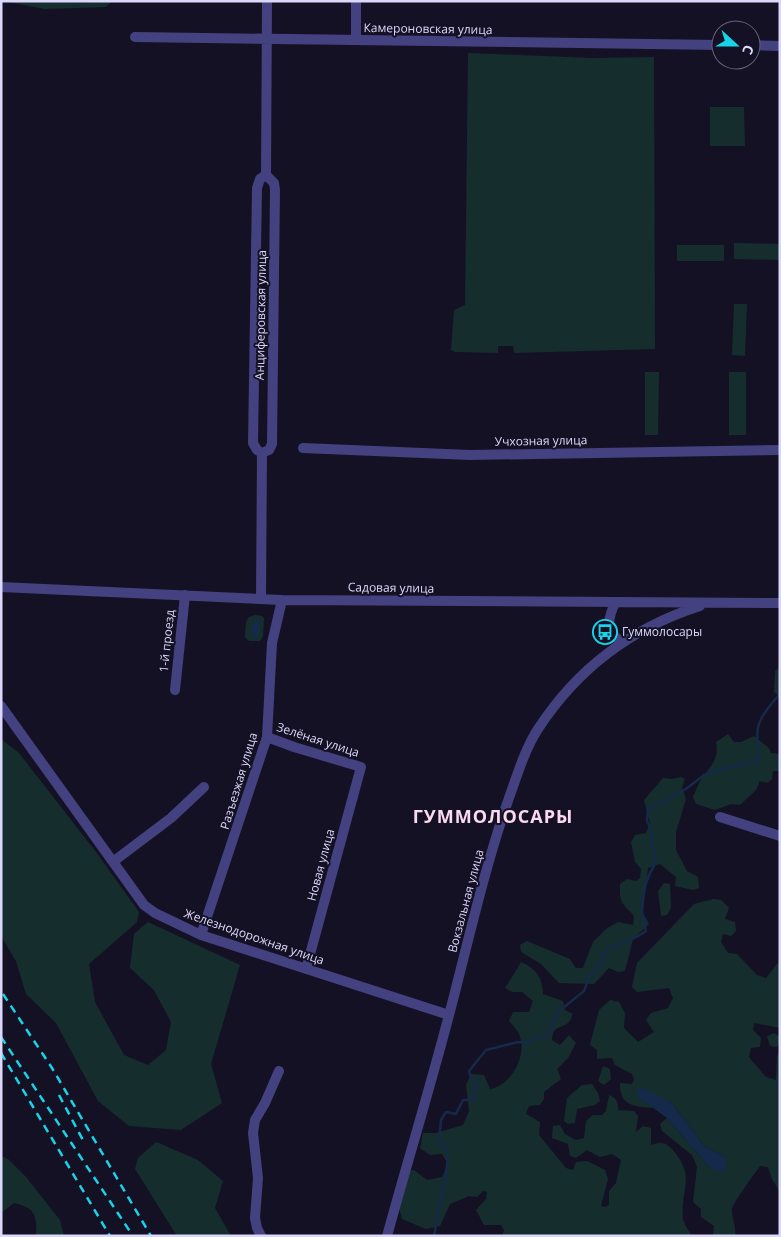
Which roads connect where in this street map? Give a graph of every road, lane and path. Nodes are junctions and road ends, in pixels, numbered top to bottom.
1 (266, 1) edge
2 (356, 1) edge
3 (135, 37) dead end
4 (267, 39) junction
5 (356, 40) junction
6 (711, 45) edge
7 (761, 45) edge
8 (780, 46) edge
9 (266, 175) junction
10 (255, 302) junction
11 (273, 302) junction
12 (303, 448) dead end
13 (780, 450) edge
14 (262, 453) junction
15 (1, 587) edge
16 (185, 595) junction
17 (261, 598) junction
18 (282, 600) junction
19 (615, 603) junction
20 (711, 603) junction
21 (780, 603) edge
22 (623, 642) junction
23 (175, 690) dead end
24 (1, 706) edge
25 (267, 737) junction
26 (360, 767) joint
27 (204, 787) dead end
28 (720, 817) dead end
29 (780, 836) edge
30 (114, 861) junction
31 (200, 935) junction
32 (306, 969) junction
33 (449, 1015) junction
34 (279, 1071) dead end
35 (261, 1236) edge
36 (387, 1236) edge

1 - 4 street, Анциферовская улица
2 - 5 street
3 - 4 street, Камероновская улица
4 - 5 street, Камероновская улица
4 - 9 street, Анциферовская улица
5 - 6 street, Камероновская улица
7 - 8 street
9 - 10 street, Анциферовская улица
9 - 11 street, Анциферовская улица
10 - 11 street
10 - 14 street, Анциферовская улица
11 - 14 street, Анциферовская улица
12 - 13 street, Учхозная улица
14 - 17 street, Анциферовская улица
15 - 16 street, Садовая улица
16 - 17 street, Садовая улица
16 - 23 street, 1-й проезд
17 - 18 street, Садовая улица
18 - 19 street, Садовая улица
18 - 25 street, Разъезжая улица
19 - 20 street, Садовая улица
19 - 22 street
20 - 21 street, Садовая улица
20 - 22 street, Вокзальная улица
22 - 33 street, Вокзальная улица
24 - 30 street, Железнодорожная улица
25 - 26 street, Зелёная улица
25 - 31 street, Разъезжая улица
26 - 32 street, Новая улица
27 - 30 street
28 - 29 street
30 - 31 street, Железнодорожная улица
31 - 32 street, Железнодорожная улица
32 - 33 street, Железнодорожная улица
33 - 36 street, Вокзальная улица
34 - 35 street

